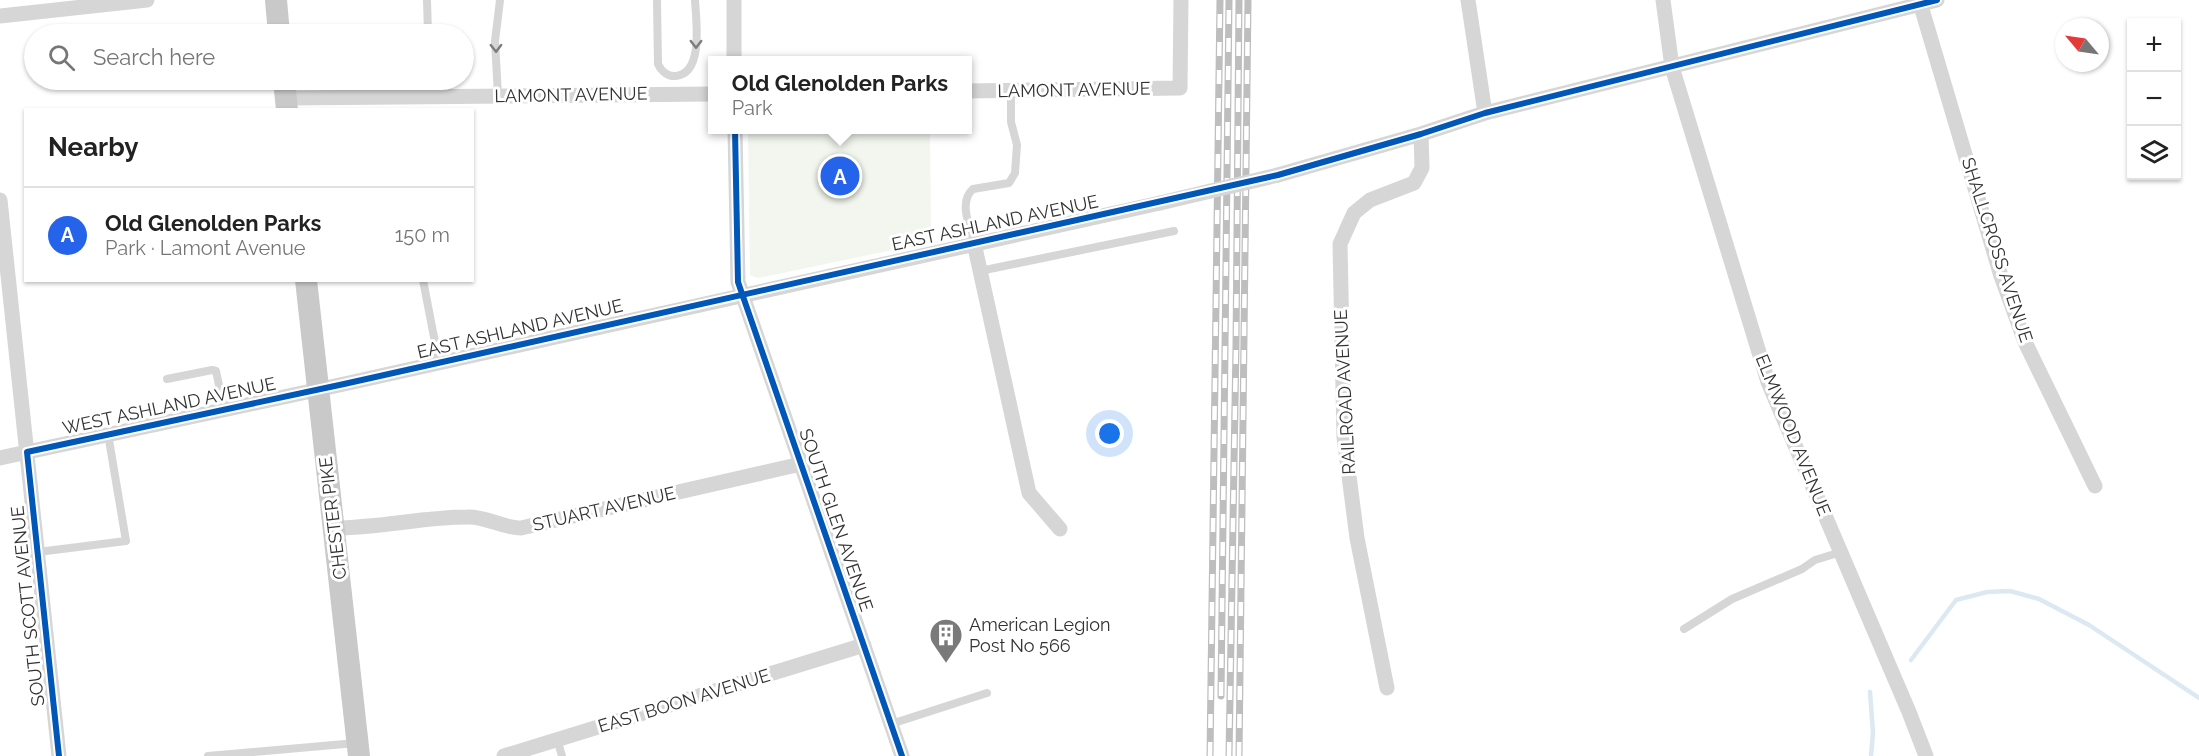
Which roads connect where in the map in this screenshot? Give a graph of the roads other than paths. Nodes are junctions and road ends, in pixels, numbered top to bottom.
1 (147, 0) edge
2 (276, 0) edge
3 (427, 0) edge
4 (500, 0) edge
5 (657, 0) edge
6 (695, 0) edge
7 (734, 0) edge
8 (1181, 0) edge
9 (1468, 0) edge
10 (1663, 0) edge
11 (1937, 0) edge
12 (1921, 6) junction
13 (0, 16) edge
14 (278, 24) edge
15 (428, 24) edge
16 (734, 56) edge
17 (1672, 67) junction
18 (673, 76) junction
19 (430, 90) edge
20 (1011, 90) junction
21 (972, 91) edge
22 (673, 94) junction
23 (708, 94) edge
24 (286, 96) edge
25 (498, 96) junction
26 (430, 97) junction
27 (1485, 113) junction
28 (735, 134) edge
29 (1420, 135) junction
30 (0, 200) edge
31 (1174, 231) dead end
32 (974, 243) junction
33 (980, 272) junction
34 (306, 282) edge
35 (423, 282) edge
36 (741, 295) junction
37 (439, 363) junction
38 (167, 379) dead end
39 (318, 389) junction
40 (224, 409) junction
41 (108, 434) junction
42 (27, 452) junction
43 (0, 458) edge
44 (801, 464) junction
45 (2095, 486) dead end
46 (334, 528) junction
47 (1060, 529) dead end
48 (38, 552) junction
49 (1841, 552) junction
50 (1683, 629) dead end
51 (864, 645) junction
52 (1387, 688) dead end
53 (987, 693) dead end
54 (891, 724) junction
55 (557, 739) junction
56 (359, 749) edge
57 (59, 756) edge
58 (208, 756) edge
59 (504, 756) edge
60 (562, 756) edge
61 (902, 756) edge
62 (1926, 756) edge

1 - 13 street
2 - 14 main road
3 - 15 lane
4 -> 25 lane
5 - 18 lane
6 -> 18 lane
7 - 16 street
8 - 20 street, LAMONT AVENUE
9 - 27 street
10 - 17 street, ELMWOOD AVENUE
11 - 12 street, EAST ASHLAND AVENUE
12 - 17 street, EAST ASHLAND AVENUE
12 - 45 street, SHALLCROSS AVENUE
17 - 27 street, EAST ASHLAND AVENUE
17 - 49 street, ELMWOOD AVENUE
18 - 22 lane
19 - 26 lane
20 - 21 street, LAMONT AVENUE
20 - 32 lane
22 - 23 street, LAMONT AVENUE
22 - 25 street, LAMONT AVENUE
24 - 26 street, LAMONT AVENUE
25 - 26 street, LAMONT AVENUE
27 - 29 street, EAST ASHLAND AVENUE
28 - 36 street, SOUTH GLEN AVENUE
29 - 32 street, EAST ASHLAND AVENUE, bridge
29 - 52 street, RAILROAD AVENUE
30 - 42 street, SOUTH SCOTT AVENUE
31 - 33 lane
32 - 33 street
32 - 36 street, EAST ASHLAND AVENUE
33 - 47 street
34 - 39 main road, CHESTER PIKE
35 - 37 lane
36 - 37 street, EAST ASHLAND AVENUE
36 - 44 street, SOUTH GLEN AVENUE
37 - 39 street, EAST ASHLAND AVENUE
38 - 40 lane
39 - 40 street, WEST ASHLAND AVENUE
39 - 46 main road, CHESTER PIKE
40 - 41 street, WEST ASHLAND AVENUE
41 - 42 street, WEST ASHLAND AVENUE
41 - 48 lane
42 - 43 street, WEST ASHLAND AVENUE
42 - 48 street, SOUTH SCOTT AVENUE
44 - 46 street, STUART AVENUE
44 - 51 street, SOUTH GLEN AVENUE
46 - 56 main road, CHESTER PIKE
48 - 57 street, SOUTH SCOTT AVENUE
49 - 50 lane
49 - 62 street, ELMWOOD AVENUE
51 - 54 street, SOUTH GLEN AVENUE
51 - 55 street, EAST BOON AVENUE
53 - 54 lane
54 - 61 street, SOUTH GLEN AVENUE
55 - 59 street, EAST BOON AVENUE
55 - 60 lane
56 - 58 lane

